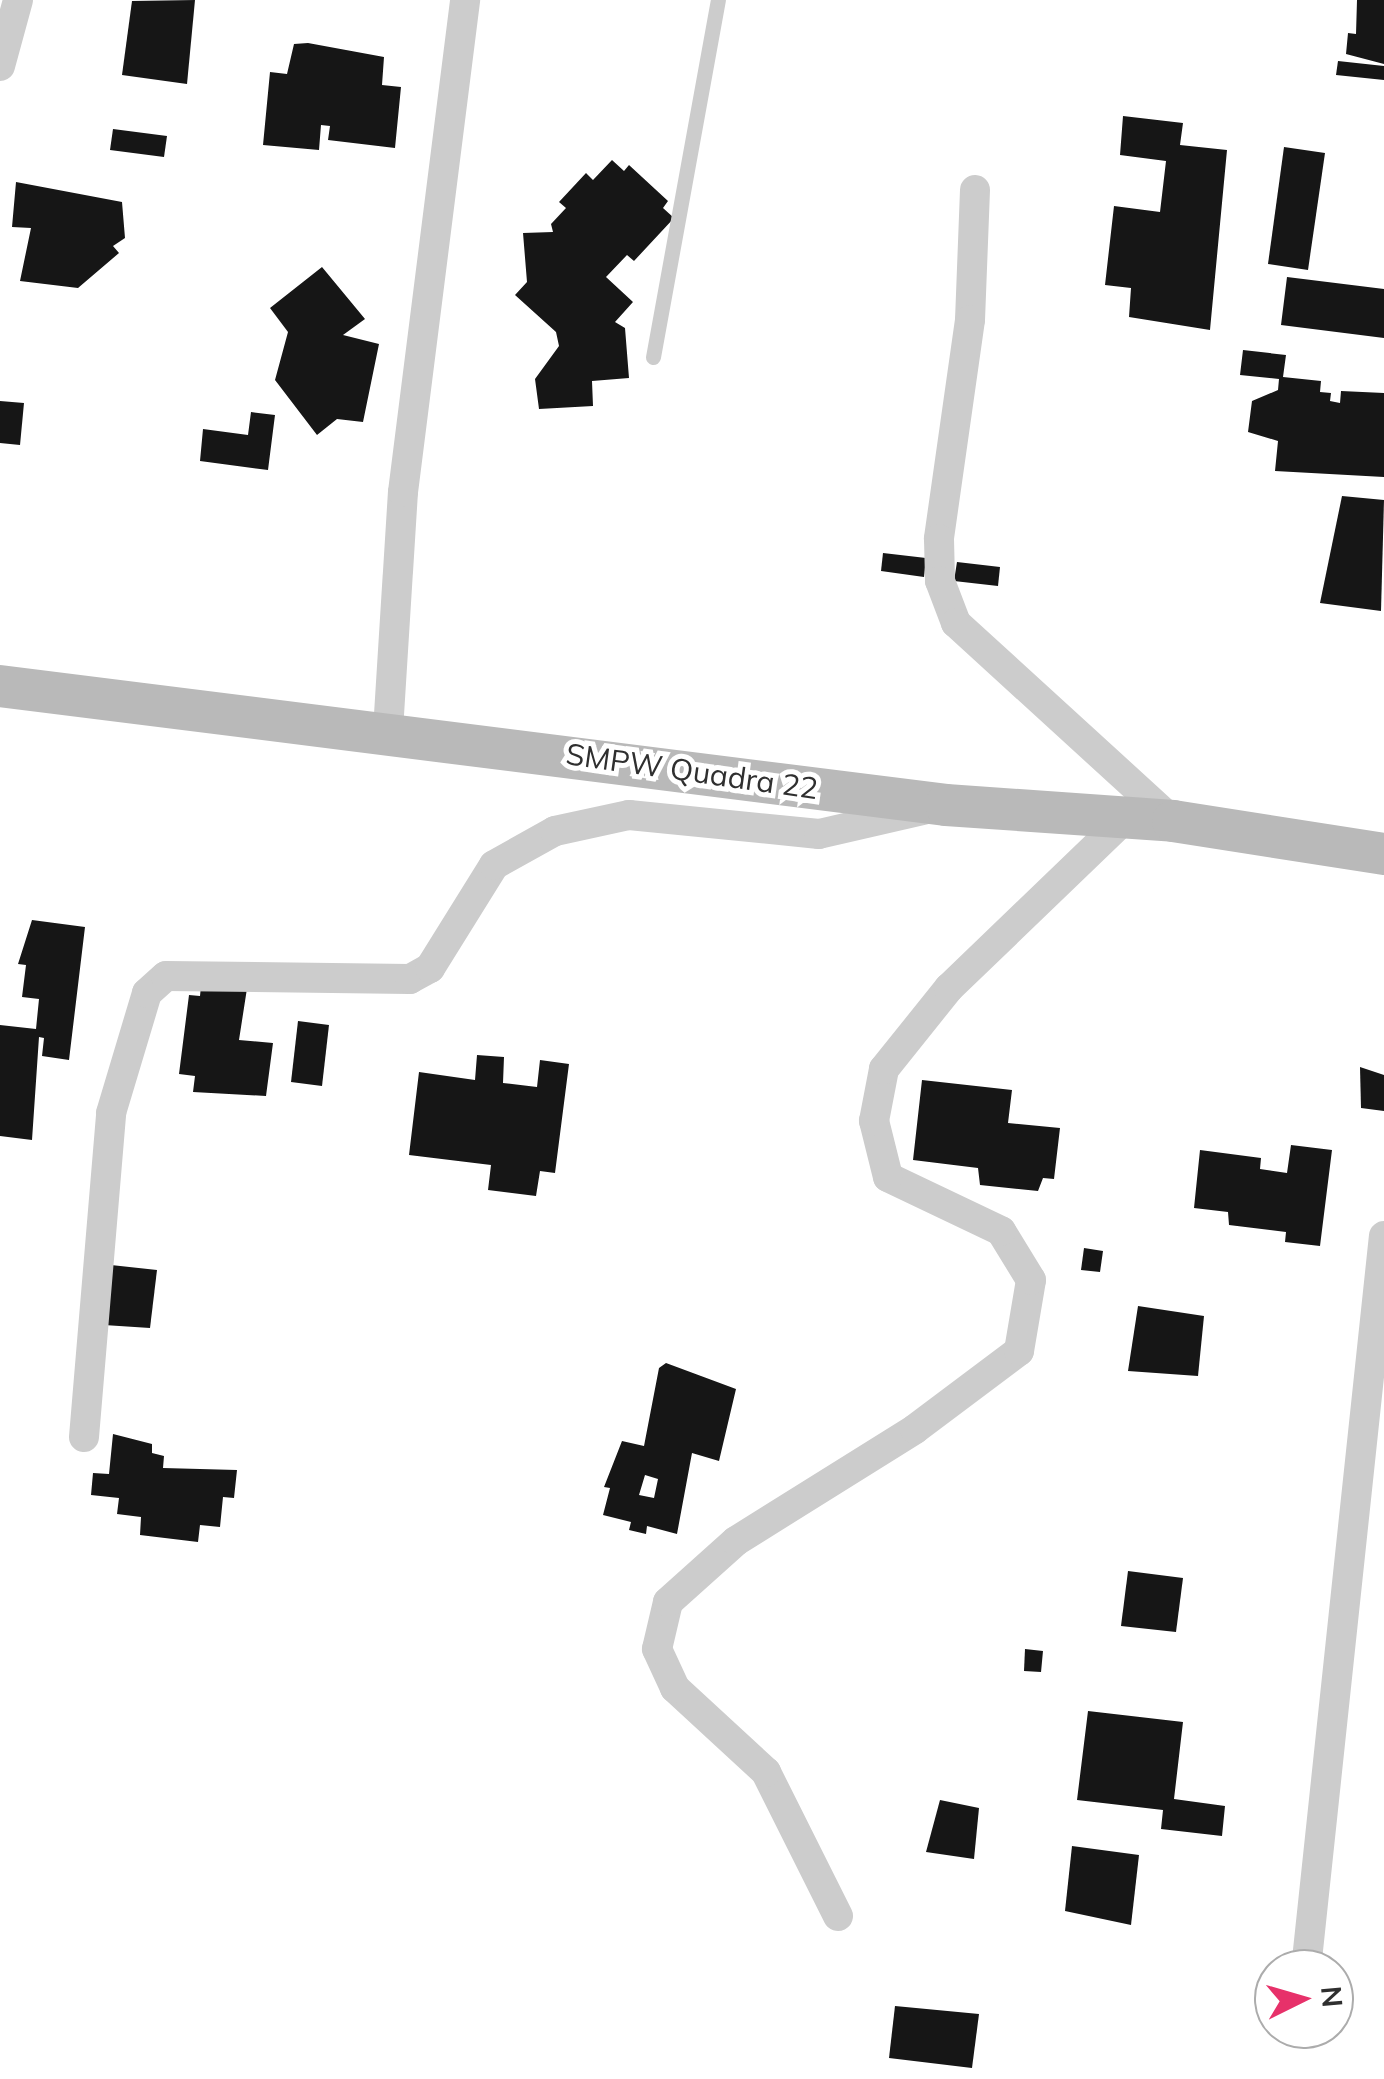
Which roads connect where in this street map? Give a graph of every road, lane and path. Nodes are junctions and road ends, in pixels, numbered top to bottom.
1 (18, 0) edge
2 (466, 0) edge
3 (718, 0) edge
4 (0, 66) edge
5 (975, 190) dead end
6 (653, 357) dead end
7 (0, 686) edge
8 (388, 730) junction
9 (946, 805) junction
10 (1128, 816) junction
11 (1173, 821) junction
12 (1384, 854) edge
13 (1384, 1236) edge
14 (84, 1437) dead end
15 (838, 1916) dead end
16 (1308, 1949) edge

1 - 4 street
2 - 8 street
3 - 6 lane
5 - 11 street
7 - 8 street, SMPW Quadra 22
8 - 9 street, SMPW Quadra 22
9 - 10 street, SMPW Quadra 22
9 - 14 street
10 - 11 street, SMPW Quadra 22
10 - 15 street
11 - 12 street, SMPW Quadra 22
13 - 16 street

